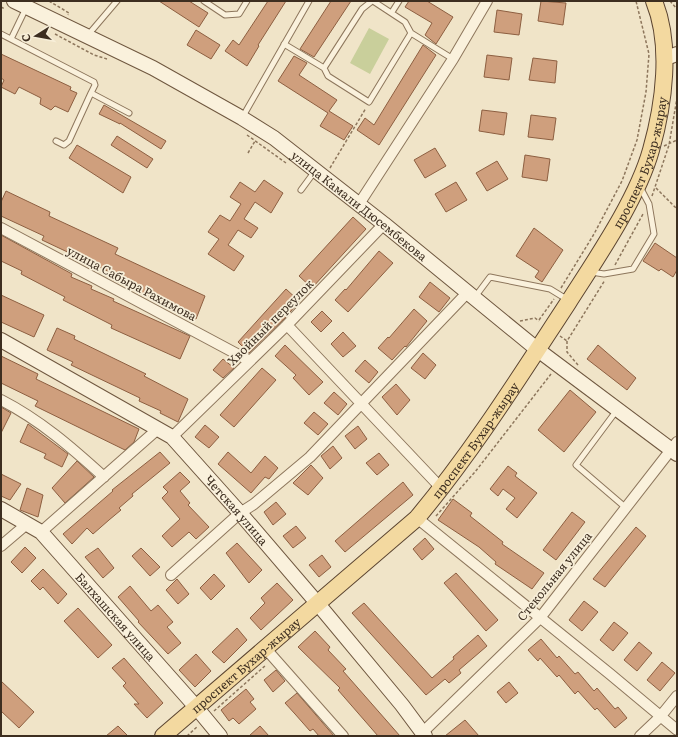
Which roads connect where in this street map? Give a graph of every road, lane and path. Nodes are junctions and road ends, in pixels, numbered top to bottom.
1 (14, 1) edge
2 (49, 1) edge
3 (117, 1) edge
4 (204, 1) edge
5 (247, 1) edge
6 (309, 1) edge
7 (373, 1) edge
8 (399, 1) edge
9 (487, 1) edge
10 (636, 1) edge
11 (654, 1) edge
12 (670, 1) edge
13 (26, 7) junction
14 (677, 9) edge
15 (392, 12) junction
16 (69, 13) dead end
17 (411, 33) junction
18 (1, 34) edge
19 (88, 36) junction
20 (11, 39) junction
21 (284, 44) junction
22 (671, 56) edge
23 (453, 59) junction
24 (324, 68) junction
25 (91, 93) junction
26 (677, 98) edge
27 (369, 102) junction
28 (129, 113) dead end
29 (242, 125) junction
30 (56, 141) dead end
31 (255, 141) junction
32 (248, 153) dead end
33 (291, 166) dead end
34 (320, 173) junction
35 (638, 183) junction
36 (656, 188) junction
37 (301, 190) dead end
38 (359, 204) junction
39 (649, 204) junction
40 (677, 209) edge
41 (384, 224) junction
42 (1, 228) edge
43 (588, 272) junction
44 (610, 273) junction
45 (472, 294) junction
46 (563, 297) junction
47 (538, 320) dead end
48 (287, 325) junction
49 (1, 340) edge
50 (538, 350) junction
51 (250, 361) junction
52 (581, 368) dead end
53 (1, 400) edge
54 (362, 404) junction
55 (618, 409) junction
56 (159, 428) junction
57 (172, 437) junction
58 (675, 449) edge
59 (104, 476) junction
60 (442, 488) junction
61 (625, 507) junction
62 (1, 509) edge
63 (240, 513) junction
64 (417, 518) junction
65 (28, 523) junction
66 (41, 532) junction
67 (1, 546) edge
68 (171, 575) dead end
69 (318, 604) junction
70 (540, 618) junction
71 (266, 649) junction
72 (677, 696) edge
73 (196, 707) junction
74 (660, 716) junction
75 (677, 730) edge
76 (424, 734) edge
77 (163, 736) edge
78 (220, 736) edge
79 (342, 736) edge
80 (640, 736) edge

1 - 13 street, улица Камали Дюсембекова
2 - 16 path
3 - 19 lane
4 - 5 lane
6 - 21 lane
7 - 15 lane
7 - 24 lane
8 - 15 lane
9 - 23 street
10 - 46 path
11 - 22 main road, проспект Бухар-жырау
12 - 14 path
13 - 19 street, улица Камали Дюсембекова
13 - 20 lane
15 - 17 lane
17 - 23 lane
17 - 27 lane
18 - 20 lane
19 - 29 street, улица Камали Дюсембекова
20 - 25 lane
21 - 24 lane
21 - 29 lane
22 - 35 main road, проспект Бухар-жырау
23 - 38 street
24 - 27 lane
25 - 28 lane
25 - 30 lane
26 - 36 path
27 - 34 path
29 - 31 path
29 - 34 street, улица Камали Дюсембекова
31 - 32 path
31 - 33 path
34 - 37 lane
34 - 38 street, улица Камали Дюсембекова
35 - 39 lane
35 - 43 main road, проспект Бухар-жырау
36 - 39 path
36 - 40 path
38 - 41 street, улица Камали Дюсембекова
39 - 44 path
39 - 44 lane
41 - 45 street, улица Камали Дюсембекова
41 - 48 street, Хвойный переулок
42 - 51 street, улица Сабыра Рахимова
43 - 44 lane
43 - 46 main road, проспект Бухар-жырау
44 - 52 path
45 - 46 lane
45 - 50 street, улица Камали Дюсембекова
45 - 54 street
46 - 47 path
46 - 50 main road, проспект Бухар-жырау
48 - 51 street, Хвойный переулок
48 - 54 street
49 - 56 street, Четская улица
50 - 55 street, улица Камали Дюсембекова
50 - 60 main road, проспект Бухар-жырау
51 - 57 street, Хвойный переулок
53 - 59 street
54 - 60 street
54 - 63 street
55 - 58 street, улица Камали Дюсембекова
55 - 61 lane
56 - 57 street, Четская улица
56 - 59 street
57 - 63 street, Четская улица
58 - 61 street, Стекольная улица
59 - 66 street
60 - 64 main road, проспект Бухар-жырау
61 - 70 street, Стекольная улица
62 - 65 street, Балхашская улица
63 - 68 street
63 - 69 street, Четская улица
64 - 69 main road, проспект Бухар-жырау
64 - 70 street
65 - 66 street, Балхашская улица
65 - 67 street
66 - 73 street, Балхашская улица
69 - 71 main road, проспект Бухар-жырау
69 - 76 street, Четская улица
70 - 74 street
70 - 76 street, Стекольная улица
71 - 73 main road, проспект Бухар-жырау
71 - 79 street
72 - 74 street
73 - 77 main road, проспект Бухар-жырау
73 - 78 street, Балхашская улица
74 - 75 street
74 - 80 street

